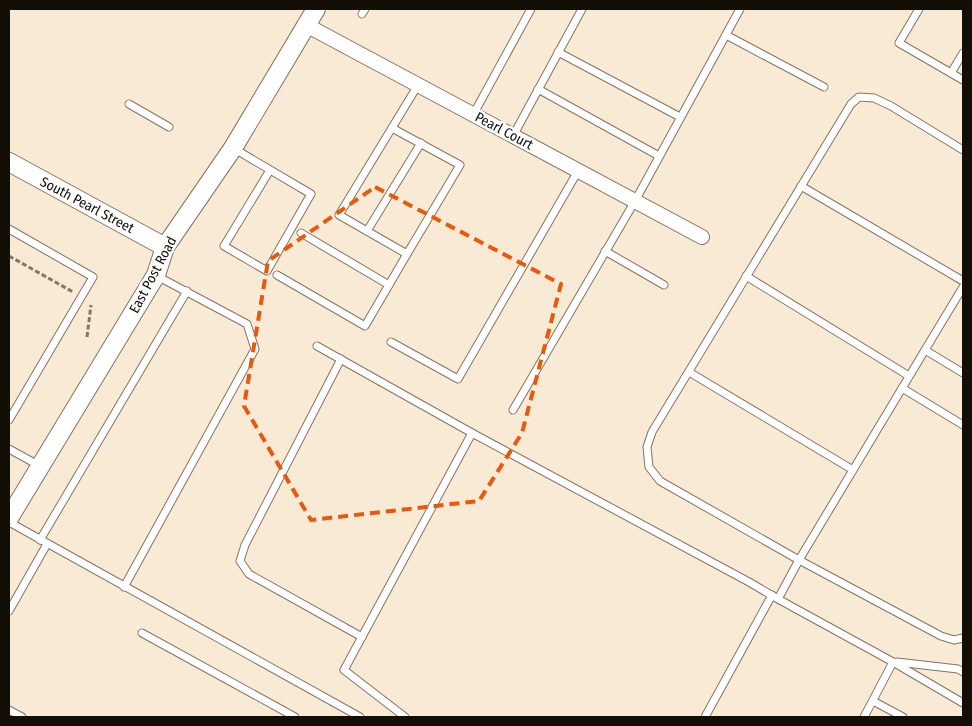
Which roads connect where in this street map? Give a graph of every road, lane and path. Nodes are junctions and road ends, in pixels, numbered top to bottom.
1 (316, 9) edge
2 (531, 9) edge
3 (582, 9) edge
4 (740, 9) edge
5 (919, 9) edge
6 (306, 25) junction
7 (726, 35) junction
8 (558, 52) junction
9 (963, 54) edge
10 (951, 73) junction
11 (963, 80) edge
12 (418, 85) junction
13 (824, 87) dead end
14 (538, 89) junction
15 (129, 104) dead end
16 (473, 115) junction
17 (680, 118) junction
18 (169, 128) dead end
19 (392, 128) junction
20 (513, 136) junction
21 (421, 143) junction
22 (233, 148) junction
23 (963, 150) edge
24 (659, 156) junction
25 (9, 162) edge
26 (270, 170) junction
27 (578, 171) junction
28 (801, 186) junction
29 (635, 201) junction
30 (9, 229) edge
31 (367, 231) junction
32 (301, 234) dead end
33 (702, 237) dead end
34 (165, 247) junction
35 (605, 251) junction
36 (408, 254) junction
37 (9, 256) edge
38 (156, 275) junction
39 (277, 275) dead end
40 (746, 276) junction
41 (963, 282) edge
42 (389, 285) junction
43 (664, 285) dead end
44 (963, 288) edge
45 (187, 292) junction
46 (81, 297) junction
47 (87, 337) dead end
48 (391, 342) dead end
49 (316, 346) dead end
50 (925, 350) junction
51 (340, 359) junction
52 (688, 372) junction
53 (963, 373) edge
54 (909, 376) junction
55 (902, 388) junction
56 (513, 410) dead end
57 (9, 420) edge
58 (963, 425) edge
59 (472, 433) junction
60 (9, 449) edge
61 (40, 466) junction
62 (853, 470) junction
63 (9, 518) edge
64 (9, 522) edge
65 (40, 540) junction
66 (47, 544) junction
67 (799, 560) junction
68 (124, 587) junction
69 (775, 597) junction
70 (9, 611) edge
71 (142, 633) dead end
72 (362, 636) junction
73 (963, 638) edge
74 (893, 662) junction
75 (963, 672) edge
76 (873, 701) junction
77 (963, 703) edge
78 (9, 710) edge
79 (346, 714) edge
80 (22, 717) edge
81 (295, 717) edge
82 (360, 717) edge
83 (405, 717) edge
84 (705, 717) edge
85 (864, 717) edge
86 (903, 717) edge

1 - 6 street, East Post Road
2 - 16 lane
3 - 8 lane
4 - 7 lane
5 - 10 lane
6 - 12 street, Pearl Court
6 - 22 street, East Post Road
7 - 13 lane
7 - 17 lane
8 - 14 lane
8 - 17 lane
9 - 10 lane
10 - 11 lane
12 - 16 street, Pearl Court
12 - 19 lane
14 - 20 lane
14 - 24 lane
15 - 18 lane
16 - 20 street, Pearl Court
17 - 24 lane
19 - 21 lane
19 - 31 lane
20 - 27 street, Pearl Court
21 - 31 lane
21 - 36 lane
22 - 26 lane
22 - 34 street, East Post Road
23 - 28 lane
24 - 29 lane
25 - 34 street, South Pearl Street
26 - 26 lane
27 - 29 street, Pearl Court
27 - 48 lane
28 - 40 lane
28 - 41 lane
29 - 33 street, Pearl Court
29 - 35 lane
30 - 46 lane
31 - 36 lane
32 - 42 lane
34 - 38 street, East Post Road
35 - 43 lane
35 - 56 lane
36 - 42 lane
37 - 46 path
38 - 45 lane
38 - 61 street, East Post Road
39 - 42 lane
40 - 52 lane
40 - 54 lane
44 - 50 lane
45 - 65 lane
45 - 68 lane
46 - 47 path
46 - 57 lane
49 - 51 lane
50 - 53 lane
50 - 54 lane
51 - 59 lane
51 - 72 lane
52 - 62 lane
52 - 67 lane
54 - 55 lane
55 - 58 lane
55 - 62 lane
59 - 69 lane
59 - 72 lane
60 - 61 lane
61 - 63 street, East Post Road
62 - 67 lane
64 - 65 lane
65 - 66 lane
66 - 68 lane
66 - 70 lane
67 - 69 lane
67 - 73 lane
68 - 79 lane
69 - 74 lane
69 - 84 lane
71 - 81 lane
72 - 83 lane
74 - 75 lane
74 - 76 lane
74 - 77 lane
76 - 85 lane
76 - 86 lane
78 - 80 lane
79 - 82 lane

